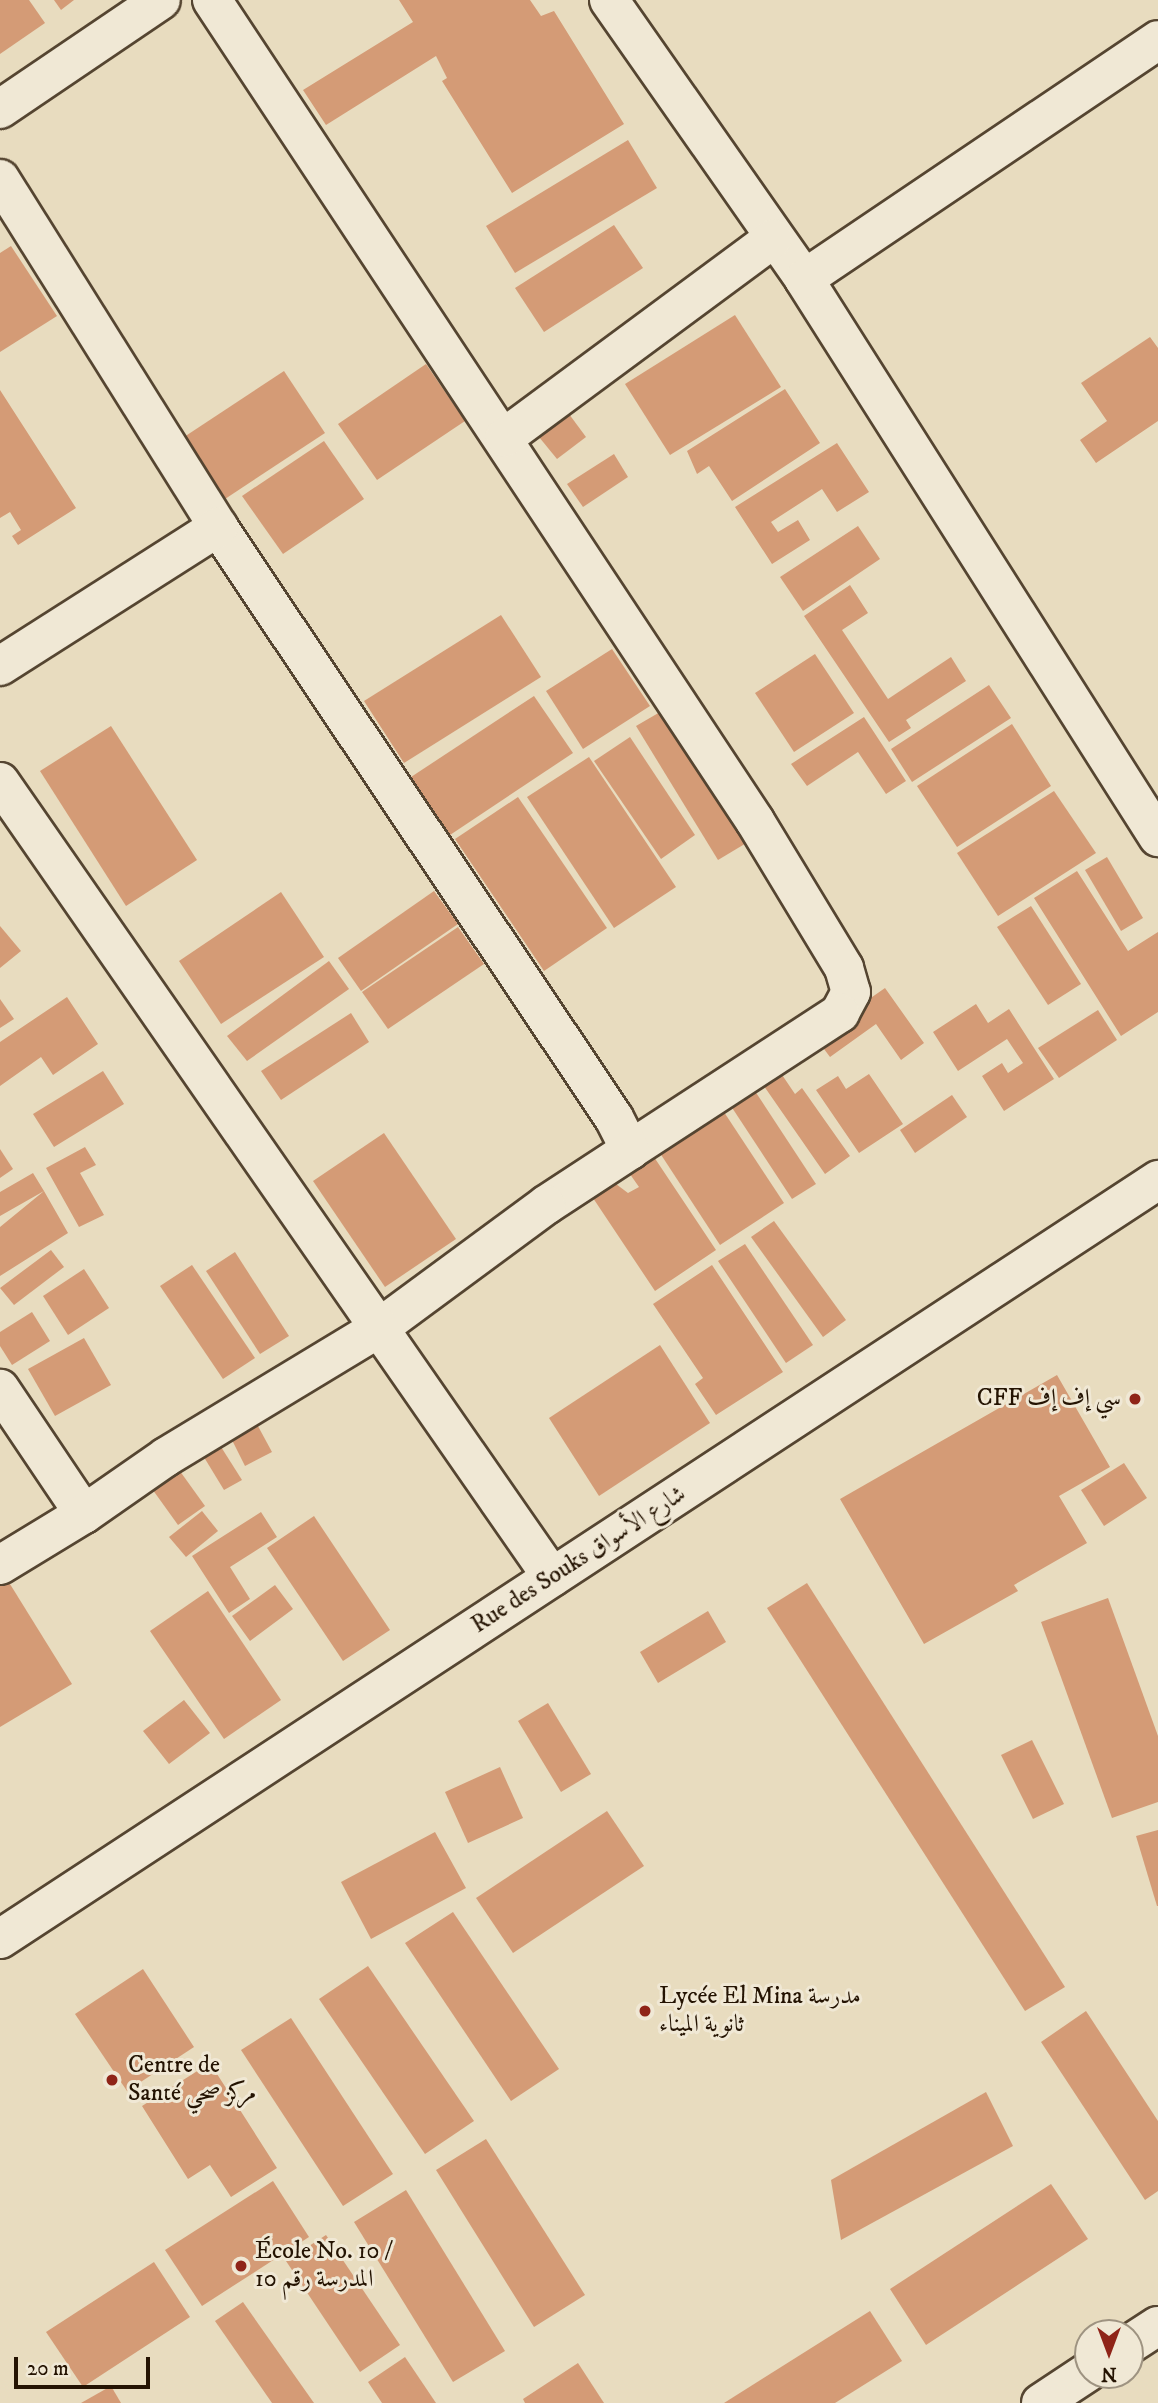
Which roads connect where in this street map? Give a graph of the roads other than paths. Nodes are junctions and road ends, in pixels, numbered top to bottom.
1 (161, 0) edge
2 (212, 0) edge
3 (609, 0) edge
4 (1158, 40) edge
5 (0, 109) edge
6 (0, 179) edge
7 (773, 239) junction
8 (804, 279) junction
9 (505, 437) junction
10 (218, 527) junction
11 (0, 666) edge
12 (0, 782) edge
13 (1158, 837) edge
14 (629, 1150) junction
15 (1158, 1180) edge
16 (379, 1328) junction
17 (0, 1389) edge
18 (84, 1514) junction
19 (0, 1565) edge
20 (552, 1577) junction
21 (0, 1939) edge
22 (1074, 2381) edge
23 (1041, 2403) edge

1 - 5 street
2 - 9 street
3 - 7 street
4 - 8 street
6 - 10 street
7 - 8 street
7 - 9 street
8 - 13 street
9 - 14 street
10 - 11 street
10 - 14 street
12 - 16 street
14 - 16 street
15 - 20 street, Rue des Souks شارع الأسواق
16 - 18 street
16 - 20 street
17 - 18 street
18 - 19 street
20 - 21 street, Rue des Souks شارع الأسواق
22 - 23 street

